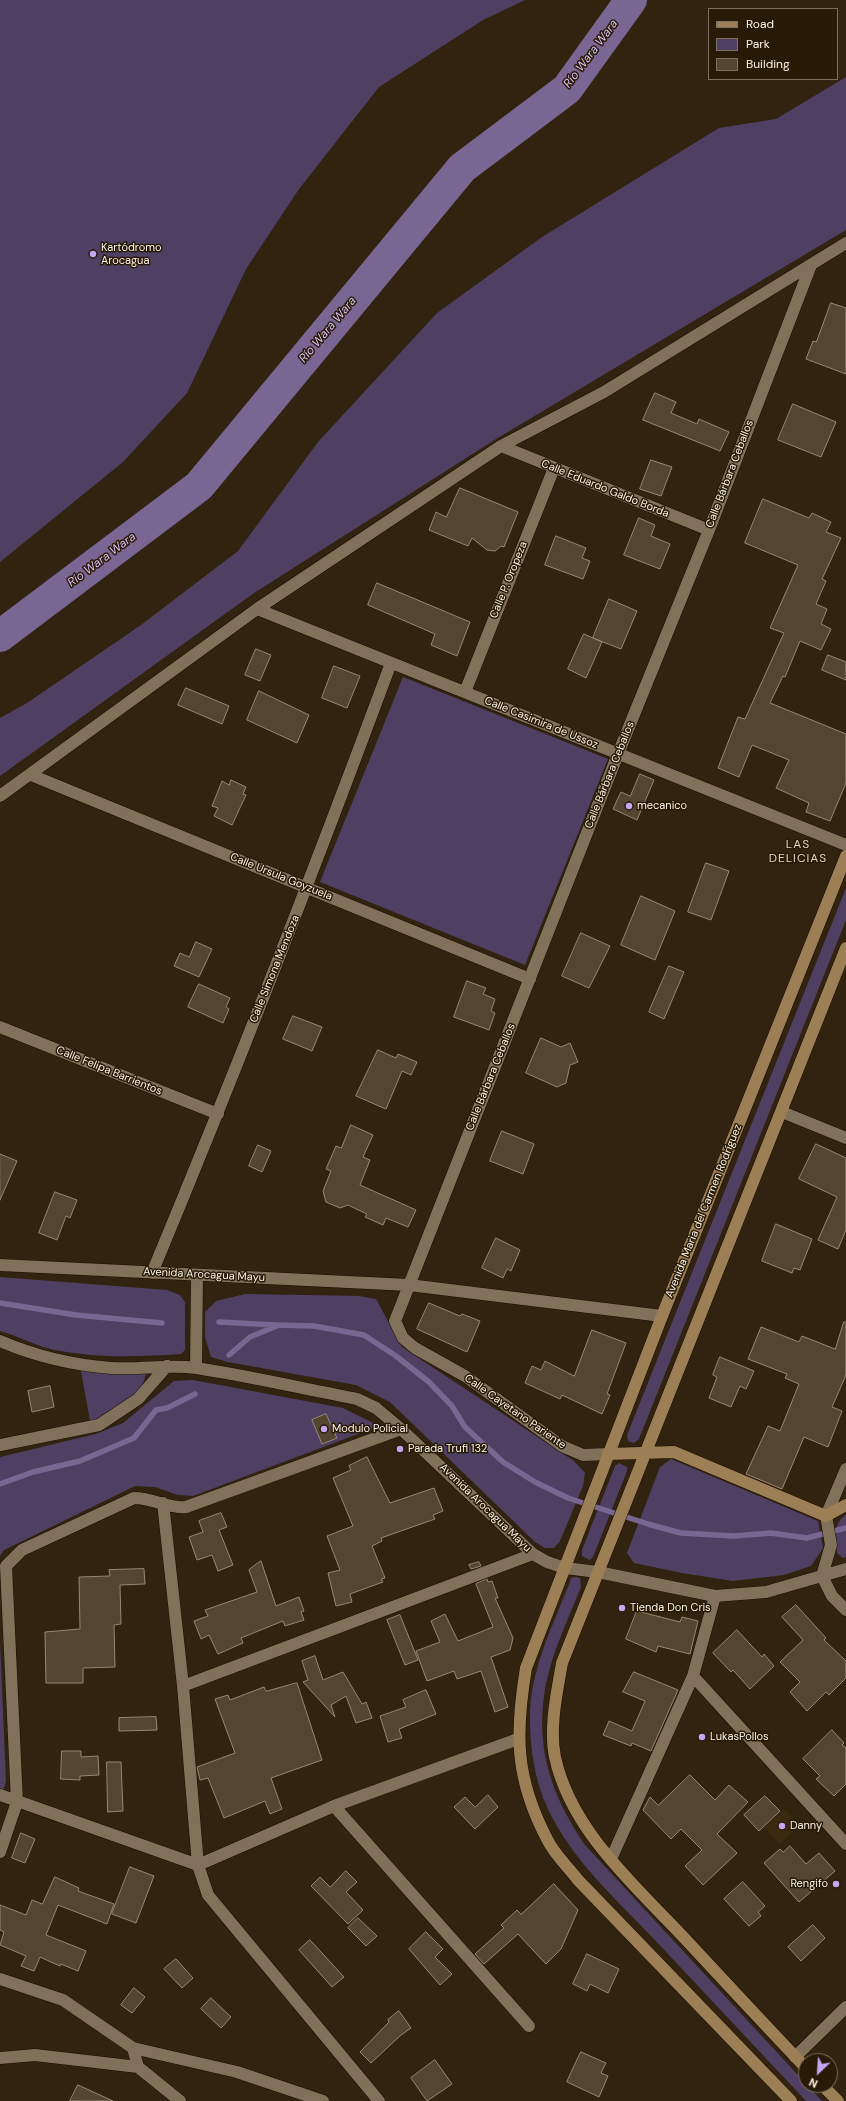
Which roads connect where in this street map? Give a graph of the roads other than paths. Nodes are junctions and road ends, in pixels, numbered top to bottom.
1 (846, 243) edge
2 (811, 265) junction
3 (501, 446) junction
4 (554, 468) junction
5 (709, 530) junction
6 (258, 609) junction
7 (391, 663) junction
8 (465, 692) junction
9 (618, 754) junction
10 (31, 775) junction
11 (0, 796) edge
12 (846, 845) edge
13 (846, 856) edge
14 (307, 888) junction
15 (846, 948) edge
16 (530, 979) junction
17 (0, 1027) edge
18 (782, 1112) junction
19 (218, 1114) junction
20 (846, 1138) edge
21 (0, 1265) edge
22 (152, 1273) junction
23 (196, 1276) junction
24 (408, 1285) junction
25 (662, 1316) junction
26 (0, 1341) edge
27 (167, 1366) junction
28 (196, 1368) junction
29 (401, 1429) junction
30 (0, 1445) edge
31 (646, 1453) junction
32 (608, 1454) junction
33 (846, 1469) edge
34 (163, 1503) junction
35 (846, 1505) edge
36 (826, 1516) junction
37 (533, 1554) junction
38 (565, 1568) junction
39 (846, 1569) edge
40 (598, 1572) junction
41 (822, 1576) junction
42 (714, 1596) junction
43 (846, 1610) edge
44 (693, 1676) junction
45 (183, 1686) junction
46 (518, 1739) junction
47 (0, 1795) edge
48 (17, 1802) junction
49 (334, 1806) junction
50 (846, 1844) edge
51 (0, 1852) edge
52 (611, 1859) junction
53 (198, 1865) junction
54 (0, 1979) edge
55 (846, 2007) edge
56 (529, 2026) dead end
57 (133, 2048) junction
58 (795, 2057) junction
59 (0, 2058) edge
60 (798, 2060) edge
61 (138, 2068) junction
62 (830, 2093) edge
63 (180, 2101) edge
64 (323, 2101) edge
65 (379, 2101) edge
66 (791, 2101) edge
67 (838, 2101) edge

1 - 2 street
2 - 3 street
2 - 5 street, Calle Bárbara Ceballos
3 - 4 street, Calle Eduardo Galdo Borda
3 - 6 street
4 - 5 street, Calle Eduardo Galdo Borda
4 - 8 street, Calle P. Oropeza
5 - 9 street, Calle Bárbara Ceballos
6 - 7 street, Calle Casimira de Ussoz
6 - 10 street
7 - 8 street, Calle Casimira de Ussoz
7 - 14 street, Calle Simona Mendoza
8 - 9 street, Calle Casimira de Ussoz
9 - 12 street, Calle Casimira de Ussoz
9 - 16 street, Calle Bárbara Ceballos
10 - 11 street
10 - 14 street, Calle Ursula Goyzuela
13 - 25 street, Avenida Maria del Carmen Rodríguez
14 - 16 street, Calle Ursula Goyzuela
14 - 19 street, Calle Simona Mendoza
15 - 18 street
16 - 24 street, Calle Bárbara Ceballos
17 - 19 street, Calle Felipa Barrientos
18 - 20 street
18 - 31 street
19 - 22 street, Calle Simona Mendoza
21 - 22 street, Avenida Arocagua Mayu
22 - 23 street, Avenida Arocagua Mayu
23 - 24 street, Avenida Arocagua Mayu
23 - 28 street
24 - 25 street, Avenida Arocagua Mayu
24 - 32 street, Calle Cayetano Pariente
25 - 32 street, Avenida Maria del Carmen Rodríguez
26 - 27 street, Avenida Arocagua Mayu
27 - 28 street, Avenida Arocagua Mayu
27 - 30 street
28 - 29 street, Avenida Arocagua Mayu
29 - 34 street
29 - 37 street, Avenida Arocagua Mayu
31 - 32 street, Calle Cayetano Pariente
31 - 36 street, Calle Cayetano Pariente
31 - 40 street
32 - 38 street, Avenida Maria del Carmen Rodríguez
33 - 36 street
34 - 45 street
34 - 48 street
35 - 36 street
36 - 41 street
37 - 38 street, Avenida Arocagua Mayu
37 - 45 street
38 - 40 street, Avenida Arocagua Mayu
38 - 46 street, Avenida Maria del Carmen Rodríguez
39 - 41 street, Avenida Arocagua Mayu
40 - 42 street, Avenida Arocagua Mayu
40 - 52 street
41 - 42 street, Avenida Arocagua Mayu
41 - 43 street
42 - 44 street
44 - 50 street
44 - 52 street
45 - 53 street
46 - 49 street
46 - 66 street, Avenida Maria del Carmen Rodríguez
47 - 48 street
48 - 51 street
48 - 53 street
49 - 53 street
49 - 56 street
52 - 58 street
53 - 65 street
54 - 57 street
55 - 58 street
57 - 61 street
57 - 64 street
58 - 60 street
59 - 61 street
61 - 63 street
62 - 67 street

